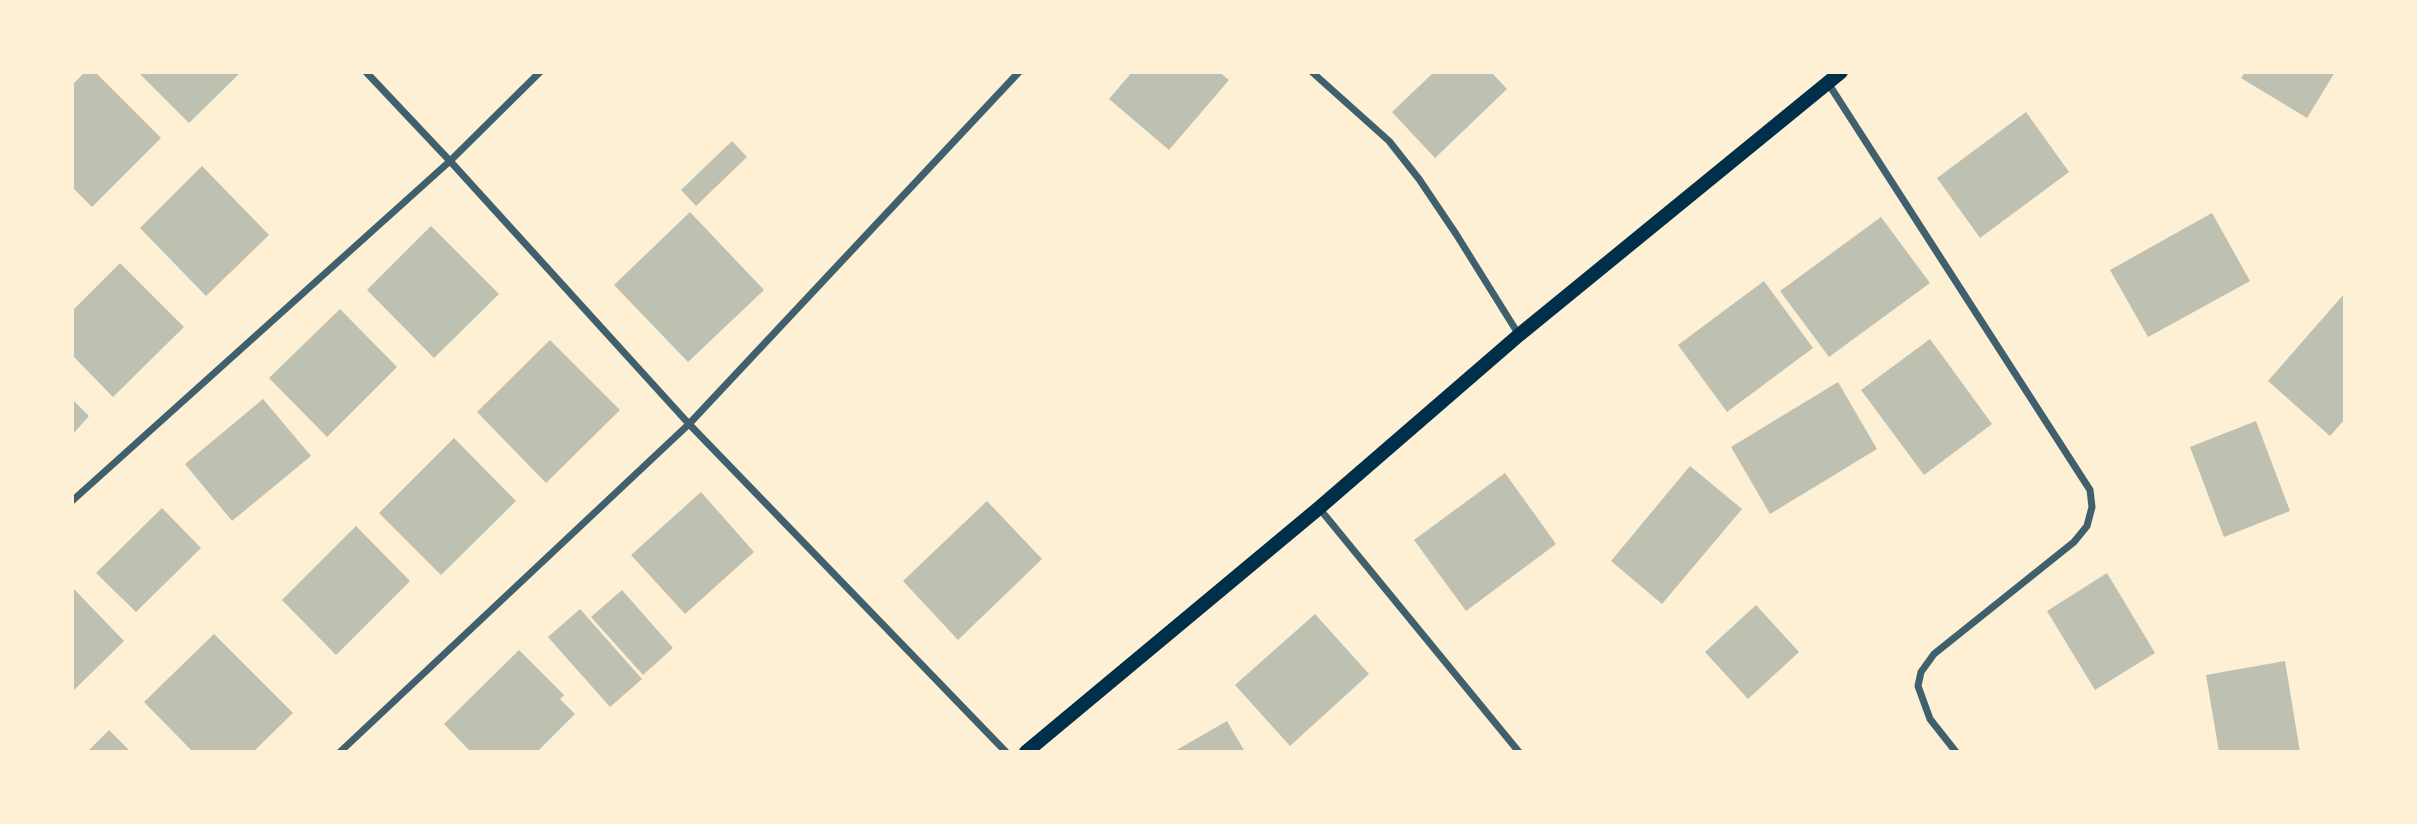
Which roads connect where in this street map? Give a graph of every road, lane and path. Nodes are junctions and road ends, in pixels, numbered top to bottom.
1 (366, 72) edge
2 (540, 72) edge
3 (1019, 72) edge
4 (1312, 72) edge
5 (1841, 72) edge
6 (1828, 83) junction
7 (450, 161) junction
8 (1519, 335) junction
9 (689, 424) junction
10 (72, 501) edge
11 (1319, 508) junction
12 (340, 752) edge
13 (1006, 752) edge
14 (1026, 752) edge
15 (1519, 752) edge
16 (1956, 752) edge

1 - 7 street
2 - 7 street
3 - 9 street
4 - 8 street
5 - 6 main road
6 - 8 main road
6 - 16 street
7 - 9 street
7 - 10 street
8 - 11 main road
9 - 12 street
9 - 13 street
11 - 14 main road
11 - 15 street

